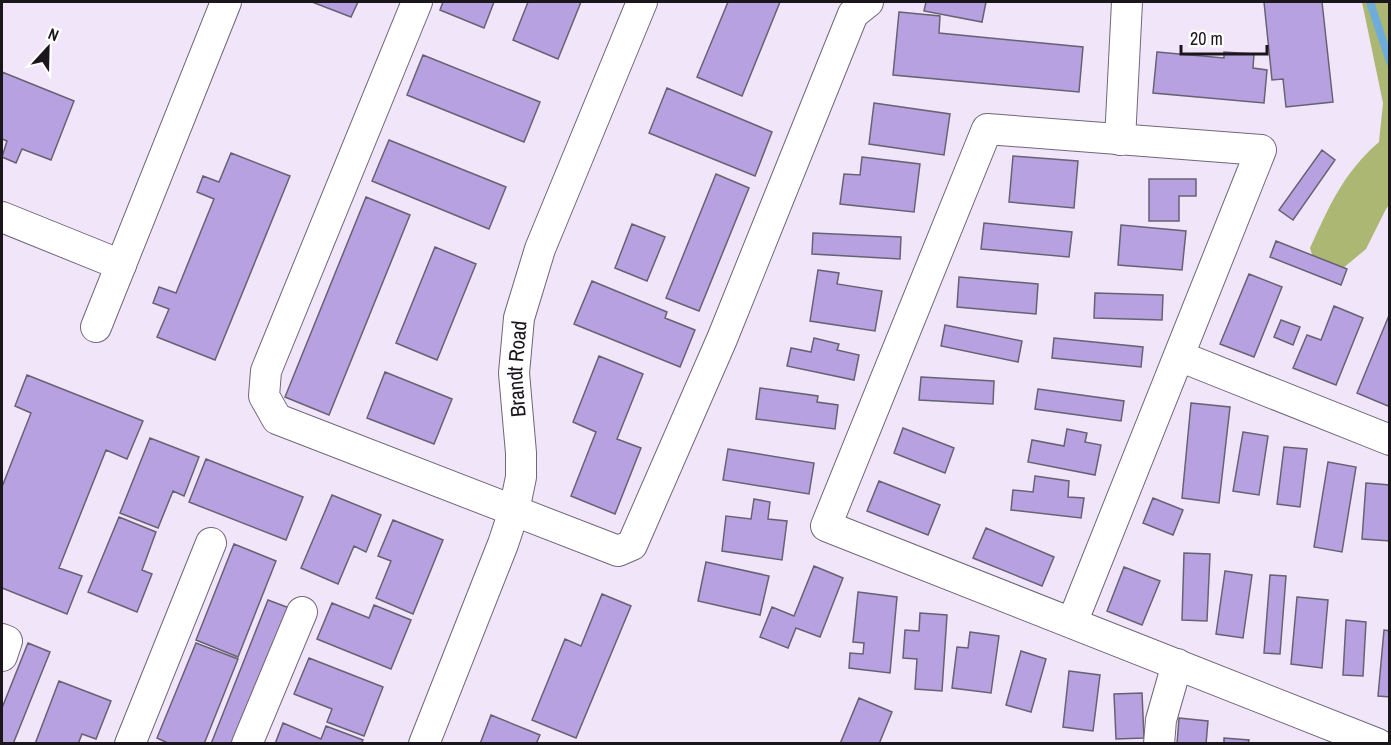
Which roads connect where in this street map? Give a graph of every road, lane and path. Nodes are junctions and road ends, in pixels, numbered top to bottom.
1 (226, 2) edge
2 (417, 2) edge
3 (642, 2) edge
4 (868, 2) edge
5 (1127, 2) edge
6 (1120, 140) junction
7 (2, 217) edge
8 (121, 265) junction
9 (96, 327) dead end
10 (1179, 356) junction
11 (1389, 440) edge
12 (514, 511) junction
13 (211, 543) dead end
14 (302, 612) dead end
15 (1072, 623) junction
16 (2, 639) edge
17 (2, 656) edge
18 (1177, 664) junction
19 (130, 744) edge
20 (247, 744) edge
21 (424, 744) edge
22 (1159, 744) edge
23 (1378, 744) edge

1 - 8 street
2 - 12 street
3 - 12 street, Brandt Road
4 - 12 street
5 - 6 street
6 - 10 street
6 - 15 street
7 - 8 street
8 - 9 street
10 - 11 street
10 - 15 street
12 - 21 street, Brandt Road
13 - 19 street
14 - 20 street
15 - 18 street
16 - 17 street
18 - 22 street
18 - 23 street

